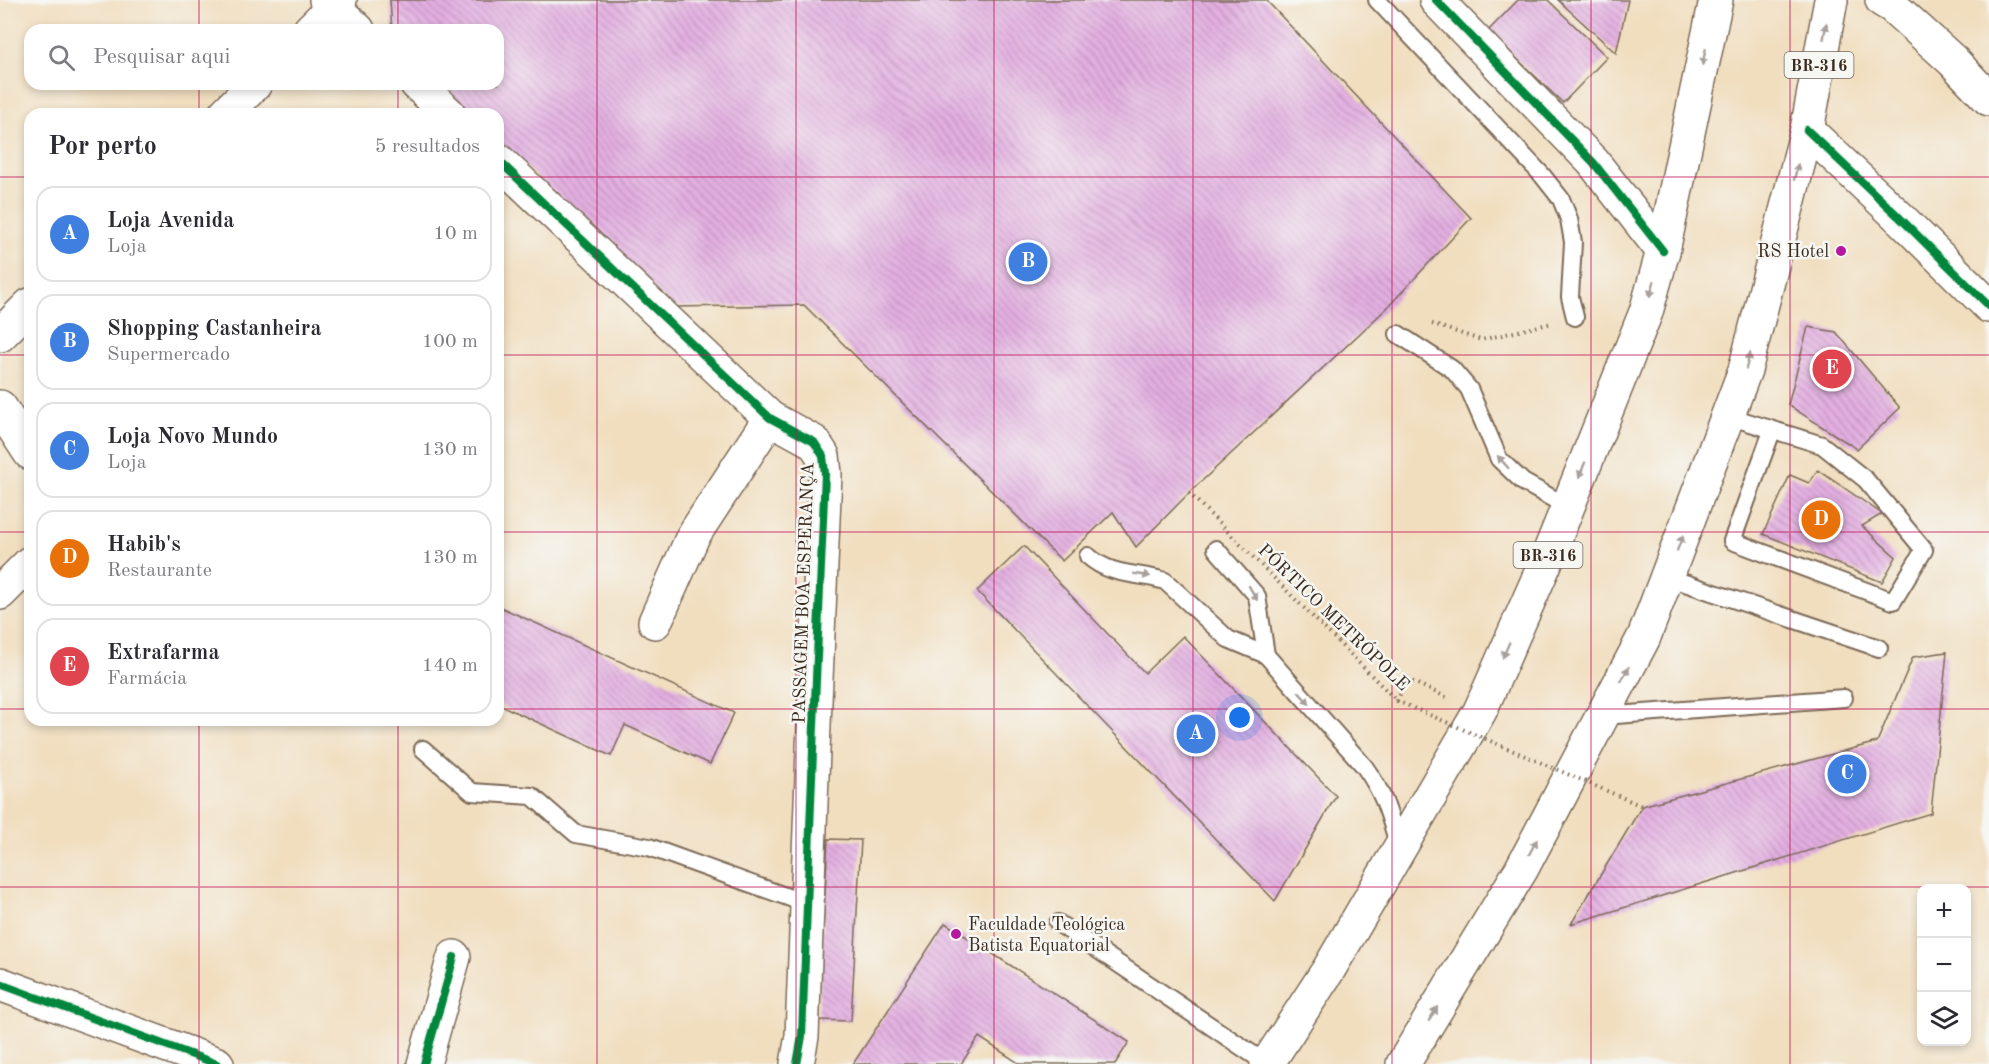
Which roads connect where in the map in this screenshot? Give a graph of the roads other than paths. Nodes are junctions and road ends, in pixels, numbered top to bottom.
1 (1377, 0) edge
2 (1436, 0) edge
3 (1716, 0) edge
4 (1831, 0) edge
5 (1882, 0) edge
6 (333, 2) edge
7 (315, 24) edge
8 (353, 24) edge
9 (249, 90) edge
10 (423, 90) edge
11 (1989, 99) edge
12 (231, 108) edge
13 (443, 108) edge
14 (1807, 130) junction
15 (504, 166) edge
16 (1663, 251) junction
17 (1989, 306) edge
18 (24, 311) edge
19 (1575, 317) road end
20 (1398, 334) dead end
21 (0, 335) edge
22 (0, 407) edge
23 (1728, 416) junction
24 (770, 418) junction
25 (1772, 431) junction
26 (24, 444) edge
27 (1568, 507) junction
28 (1216, 549) dead end
29 (1088, 556) dead end
30 (24, 569) edge
31 (1667, 578) junction
32 (0, 593) edge
33 (655, 622) dead end
34 (1879, 648) dead end
35 (1266, 655) junction
36 (1844, 698) dead end
37 (1603, 716) junction
38 (423, 749) dead end
39 (1400, 848) junction
40 (807, 904) junction
41 (1058, 923) dead end
42 (454, 957) dead end
43 (0, 984) edge
44 (218, 1064) edge
45 (424, 1064) edge
46 (797, 1064) edge
47 (1267, 1064) edge
48 (1403, 1064) edge

1 - 19 lane
2 - 16 main road
3 -> 16 main road, BR-316
14 -> 4 main road, BR-316
5 - 11 main road
6 - 7 main road
6 - 8 main road
9 - 12 main road
10 - 13 main road
14 - 17 main road
23 -> 14 main road, BR-316
15 - 24 main road, PASSAGEM BOA ESPERANÇA
16 -> 27 main road, BR-316
18 - 21 main road
27 -> 20 lane
22 - 26 main road
23 - 25 lane
31 -> 23 main road, BR-316
24 - 33 main road
24 - 40 main road, PASSAGEM BOA ESPERANÇA
25 - 25 lane
27 -> 39 main road, BR-316
28 -> 35 lane
29 -> 35 lane
30 - 32 main road
31 - 34 lane
37 -> 31 main road, BR-316
35 -> 39 lane
36 - 37 lane
48 -> 37 main road, BR-316
38 - 40 lane
39 - 47 main road, BR-316
40 - 46 main road, PASSAGEM BOA ESPERANÇA
41 - 47 lane
42 - 45 main road
43 - 44 main road

